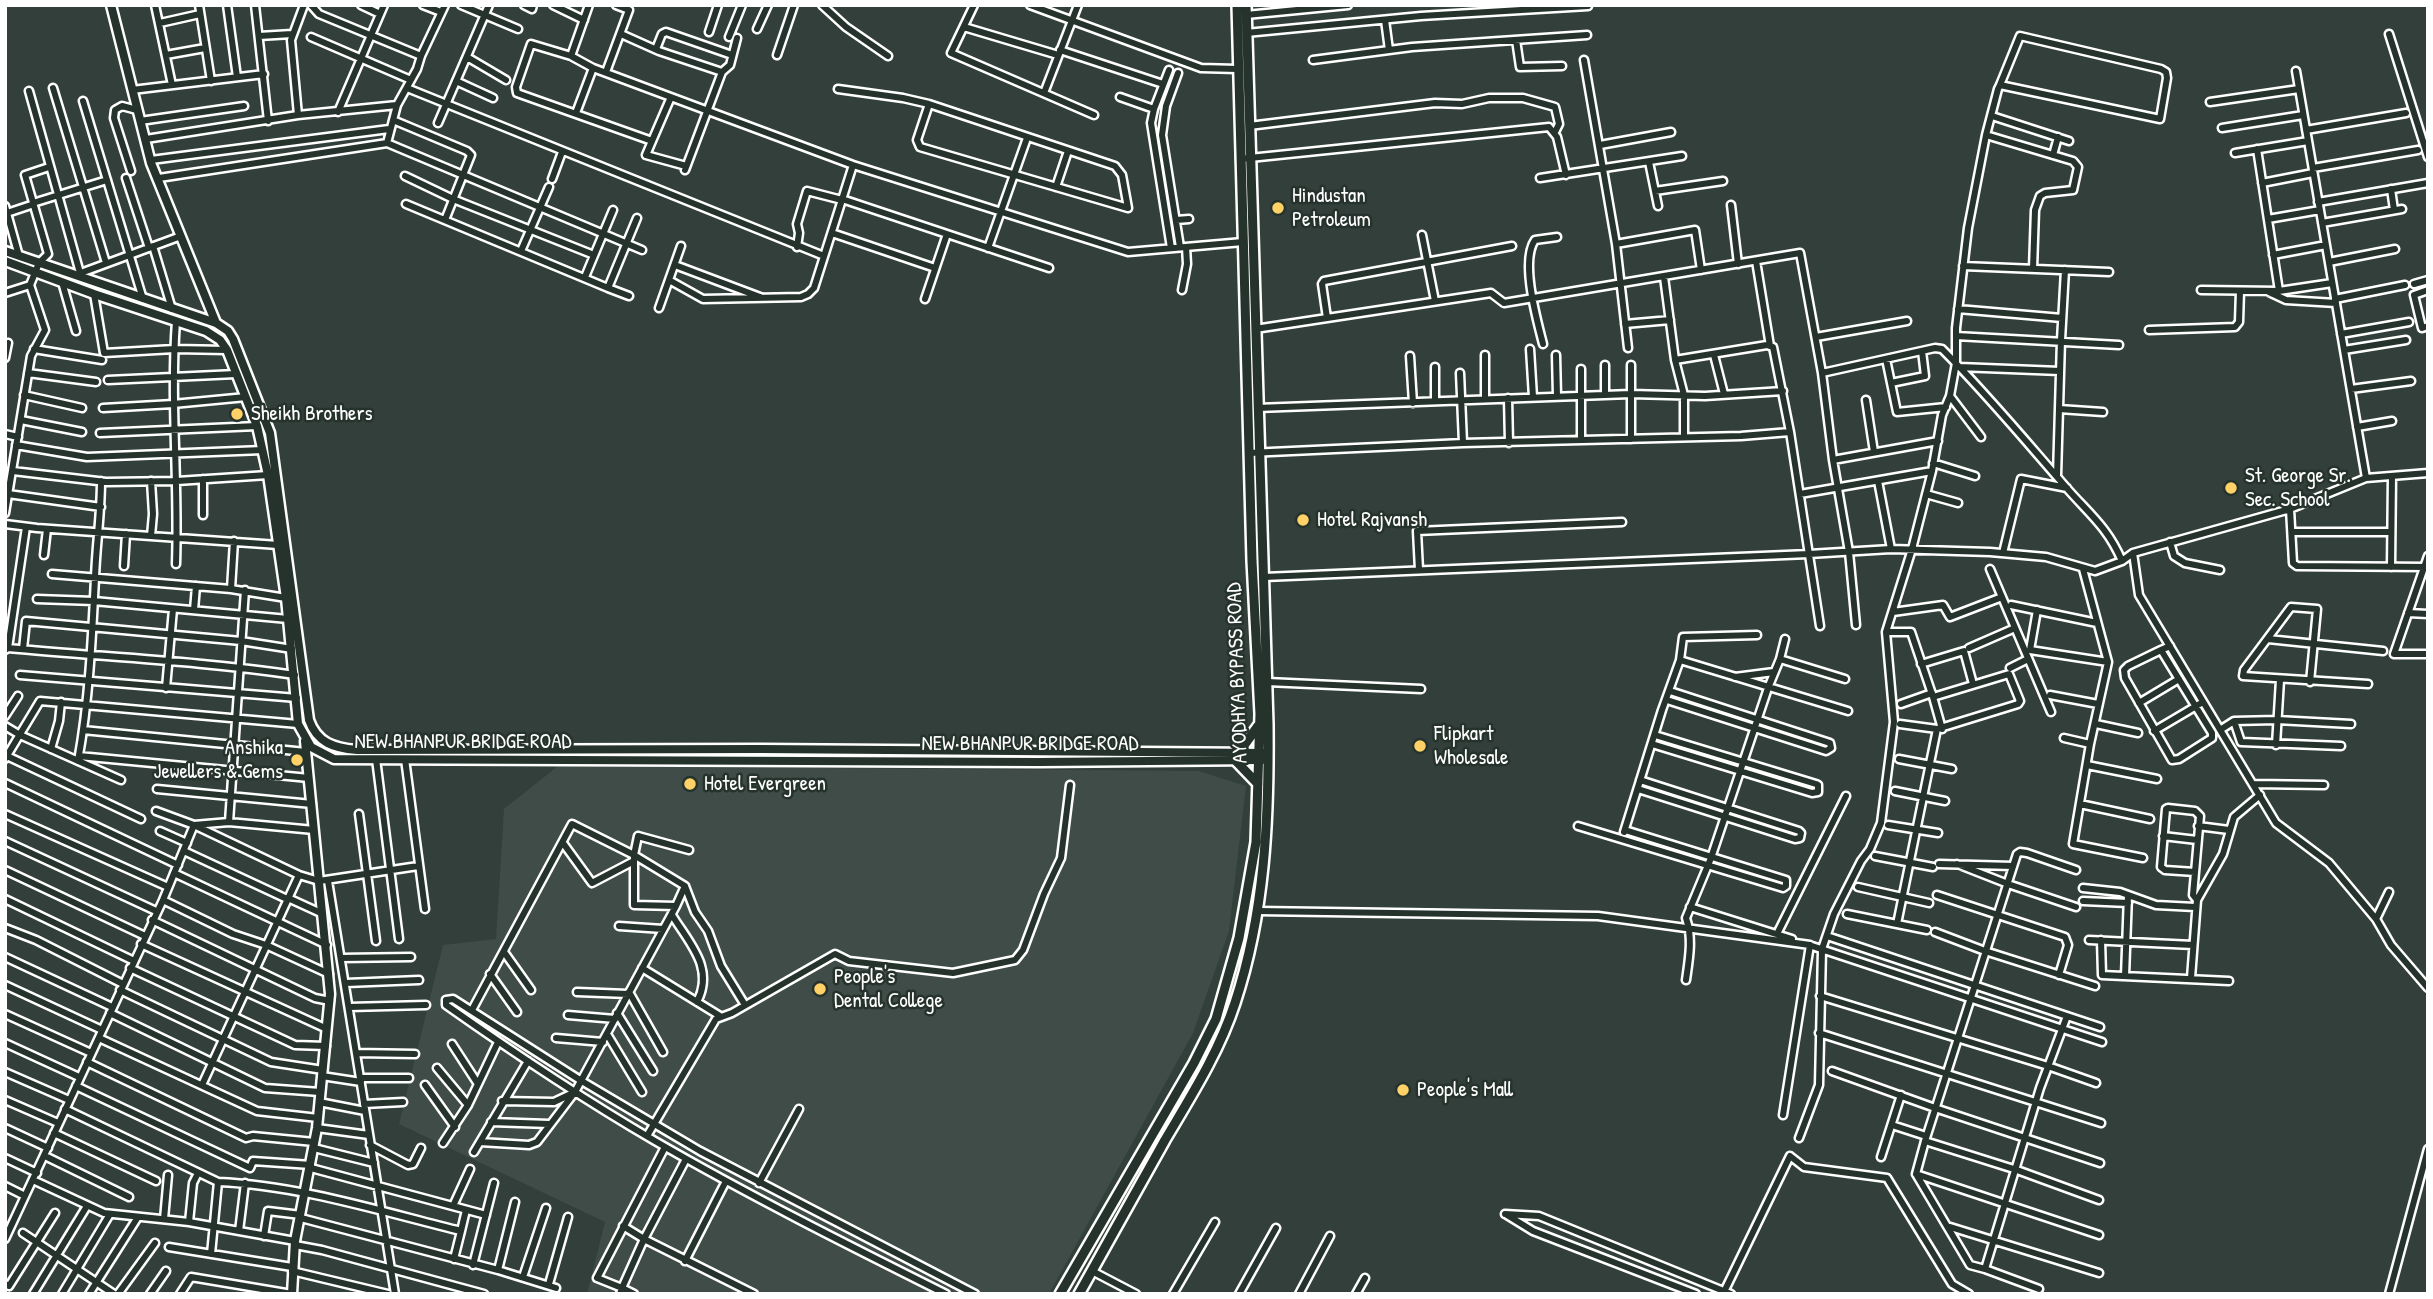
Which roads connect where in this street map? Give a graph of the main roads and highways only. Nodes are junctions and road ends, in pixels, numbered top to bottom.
1 (1237, 5) edge
2 (1244, 20) edge
3 (1237, 73) junction
4 (1248, 77) junction
5 (1245, 159) junction
6 (1254, 453) junction
7 (1259, 725) junction
8 (1264, 757) junction
9 (1258, 784) junction
10 (1261, 843) junction
11 (1241, 930) junction
12 (1255, 932) junction
13 (1060, 1294) edge
14 (1079, 1294) edge

1 - 2 main road, AYODHYA BYPASS ROAD
2 - 3 main road, AYODHYA BYPASS ROAD
2 - 4 main road, AYODHYA BYPASS ROAD
3 - 4 main road
3 - 5 main road, AYODHYA BYPASS ROAD
4 - 5 main road, AYODHYA BYPASS ROAD
5 - 6 main road, AYODHYA BYPASS ROAD
5 - 6 main road, AYODHYA BYPASS ROAD
6 - 7 main road, AYODHYA BYPASS ROAD
6 - 8 main road, AYODHYA BYPASS ROAD
7 - 8 main road, AYODHYA BYPASS ROAD
7 - 9 main road
8 - 9 main road, AYODHYA BYPASS ROAD
8 - 10 main road, AYODHYA BYPASS ROAD
9 - 10 main road, AYODHYA BYPASS ROAD
10 - 11 main road, AYODHYA BYPASS ROAD
10 - 12 main road, AYODHYA BYPASS ROAD
11 - 12 main road
11 - 13 main road, AYODHYA BYPASS ROAD
12 - 14 main road, AYODHYA BYPASS ROAD

